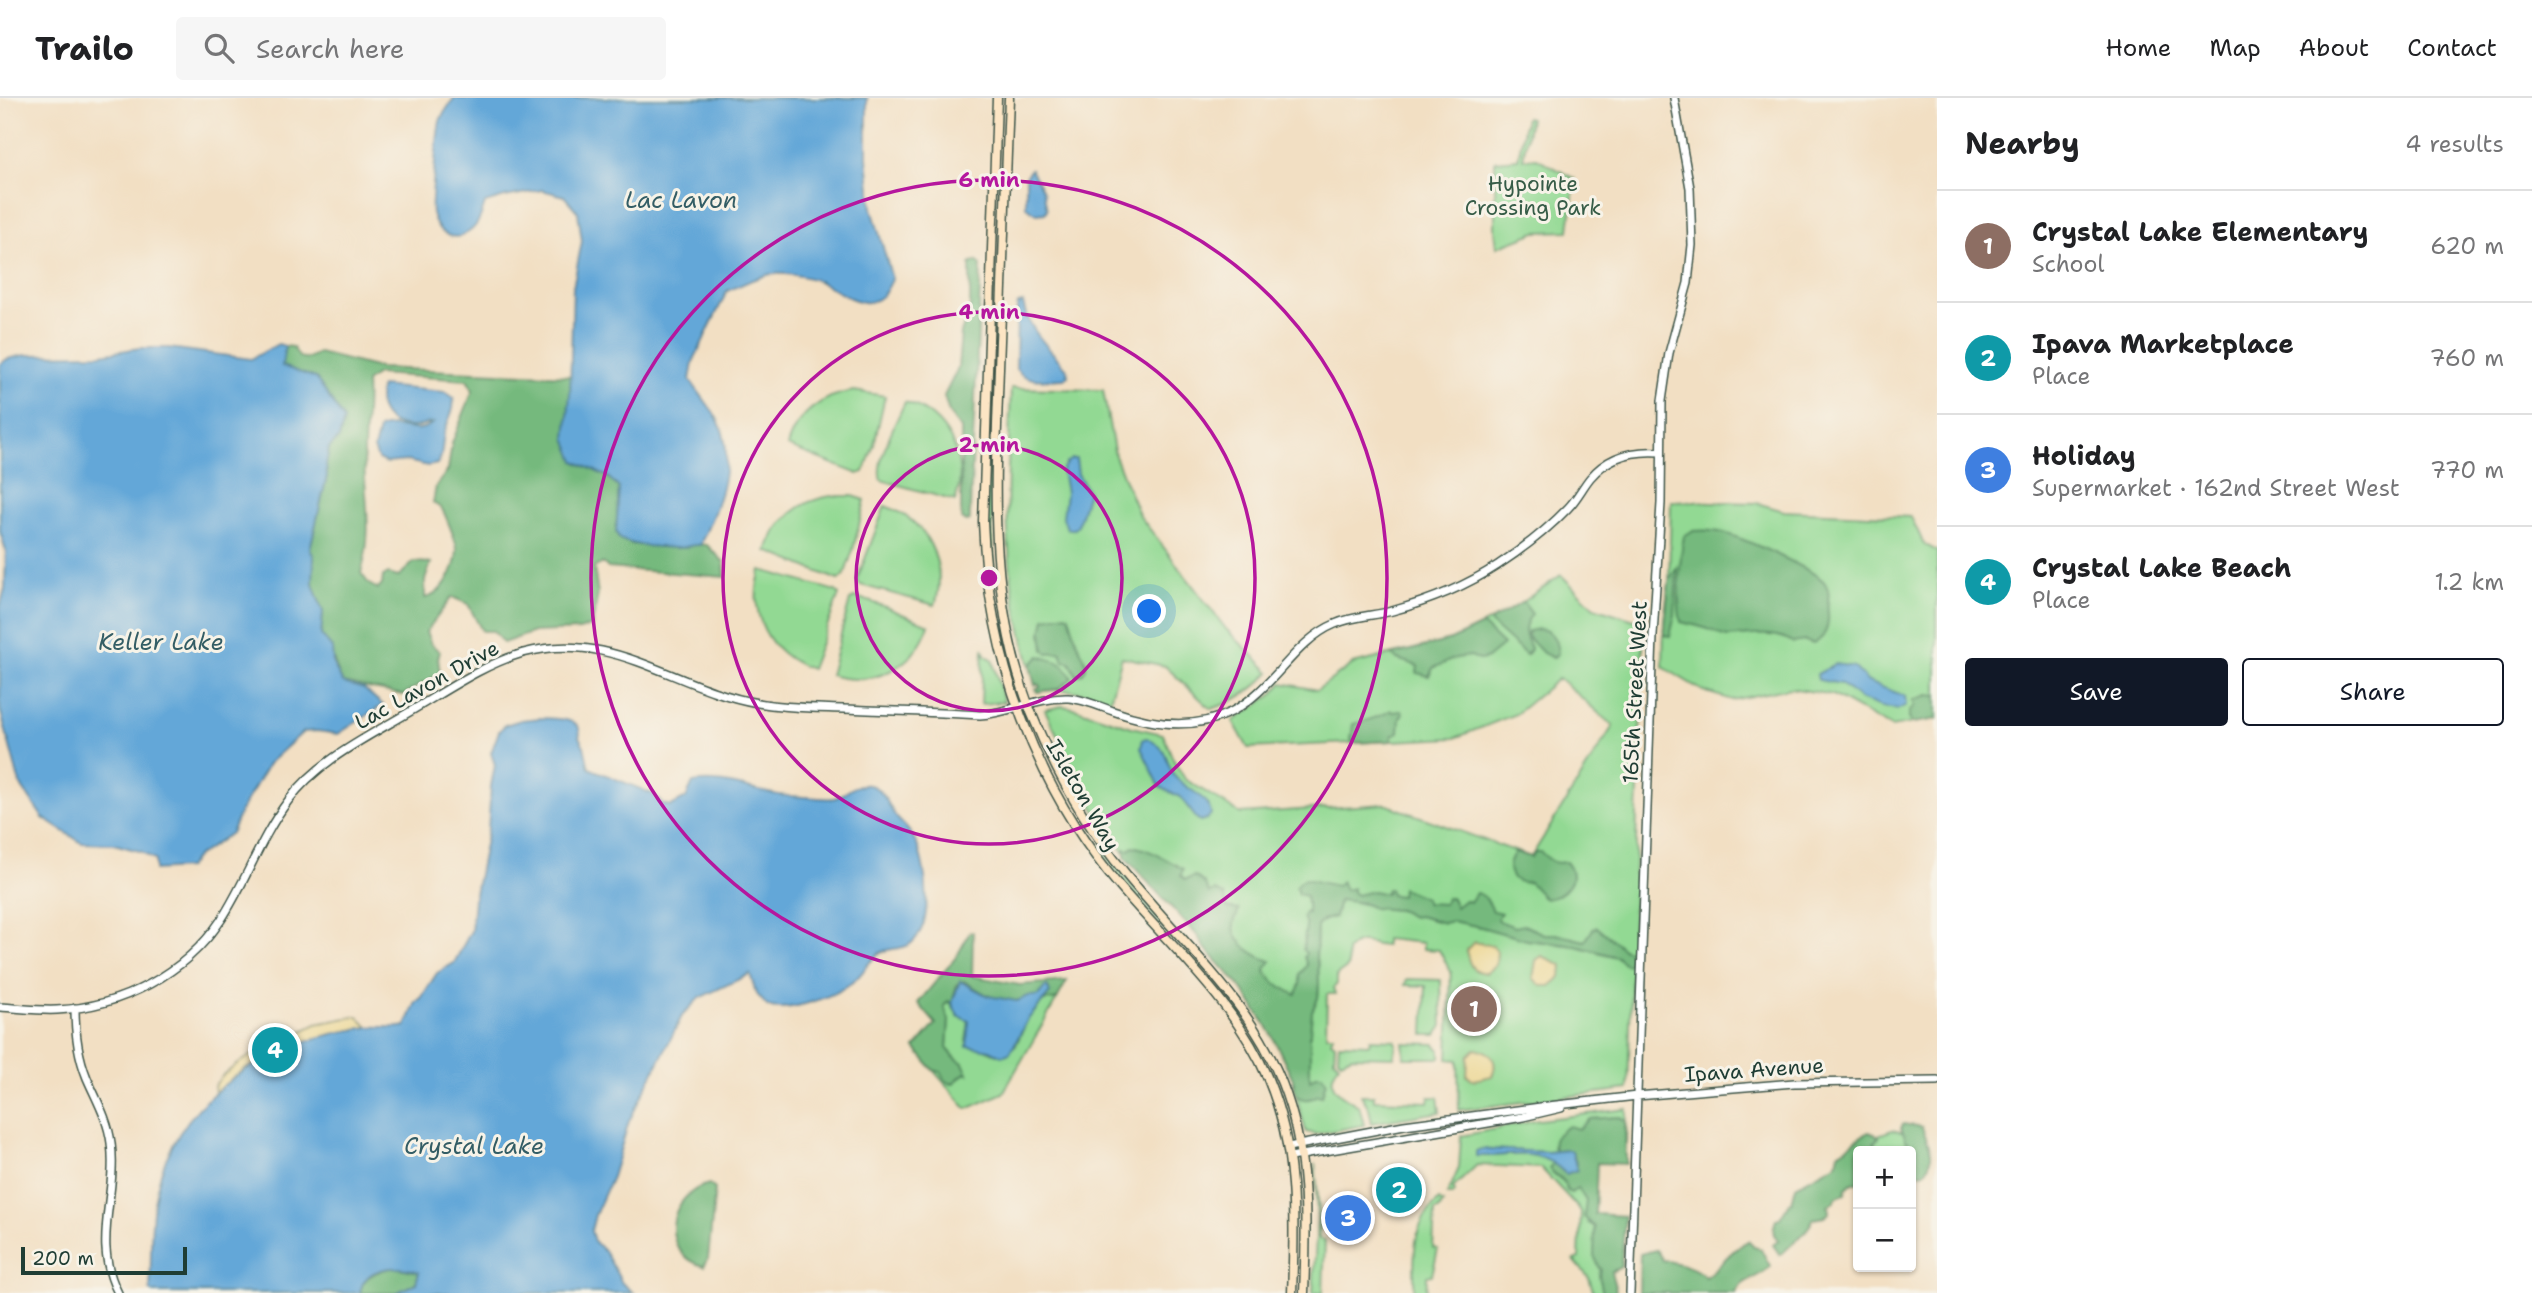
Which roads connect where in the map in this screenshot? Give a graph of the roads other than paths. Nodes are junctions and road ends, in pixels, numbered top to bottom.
1 (997, 98) edge
2 (1009, 98) edge
3 (1674, 98) edge
4 (1660, 452) junction
5 (1023, 706) junction
6 (0, 1007) edge
7 (75, 1008) junction
8 (1937, 1081) edge
9 (1637, 1096) junction
10 (1575, 1104) junction
11 (1300, 1145) junction
12 (1289, 1152) junction
13 (1302, 1155) junction
14 (117, 1293) edge
15 (1292, 1293) edge
16 (1304, 1293) edge
17 (1630, 1293) edge

1 - 5 main road, Isleton Way
2 - 5 main road, Isleton Way
3 - 4 street, 165th Street West
4 - 5 street, Lac Lavon Drive
4 - 9 street, 165th Street West
5 - 7 street, Lac Lavon Drive
5 - 11 main road, Isleton Way
5 - 12 main road, Isleton Way
6 - 7 street, Lac Lavon Drive
7 - 14 street
8 - 9 street, Ipava Avenue
9 - 10 street, Ipava Avenue
9 - 17 street, 165th Street West
10 - 11 street, Ipava Avenue
10 - 13 street, Ipava Avenue
11 - 12 street, Ipava Avenue
11 - 13 main road, Isleton Way
12 - 13 street, Ipava Avenue
12 - 15 main road, Isleton Way
13 - 16 main road, Isleton Way

